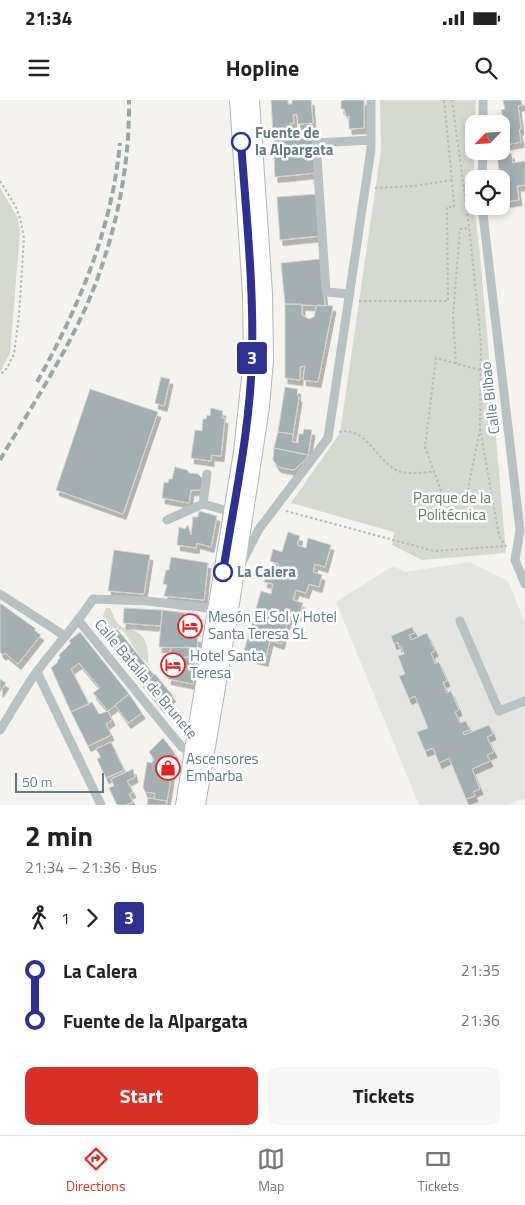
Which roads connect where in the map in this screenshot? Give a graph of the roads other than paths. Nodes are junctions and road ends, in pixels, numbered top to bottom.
1 (238, 100) edge
2 (251, 100) edge
3 (371, 100) edge
4 (483, 100) edge
5 (483, 115) edge
6 (371, 140) junction
7 (483, 215) edge
8 (353, 297) junction
9 (207, 474) dead end
10 (203, 504) junction
11 (167, 520) dead end
12 (235, 522) junction
13 (259, 529) junction
14 (235, 574) junction
15 (525, 584) edge
16 (0, 594) edge
17 (216, 609) junction
18 (79, 621) junction
19 (460, 621) dead end
20 (65, 636) junction
21 (37, 672) junction
22 (525, 701) edge
23 (0, 730) edge
24 (193, 753) junction
25 (101, 805) edge
26 (184, 805) edge
27 (197, 805) edge

1 - 12 main road
2 - 12 main road
3 - 6 street
4 - 5 street
6 - 8 street
6 - 8 street
7 - 15 street, Calle Bilbao
8 - 13 street
9 - 10 street
10 - 11 street
10 - 12 street
12 - 13 street
12 - 14 main road
12 - 17 main road
13 - 14 street
14 - 27 main road
16 - 20 street
17 - 18 street
17 - 24 main road
18 - 20 street
18 - 24 street, Calle Batalla de Brunete
19 - 22 street
20 - 21 street
21 - 23 street
21 - 25 street
24 - 26 main road

